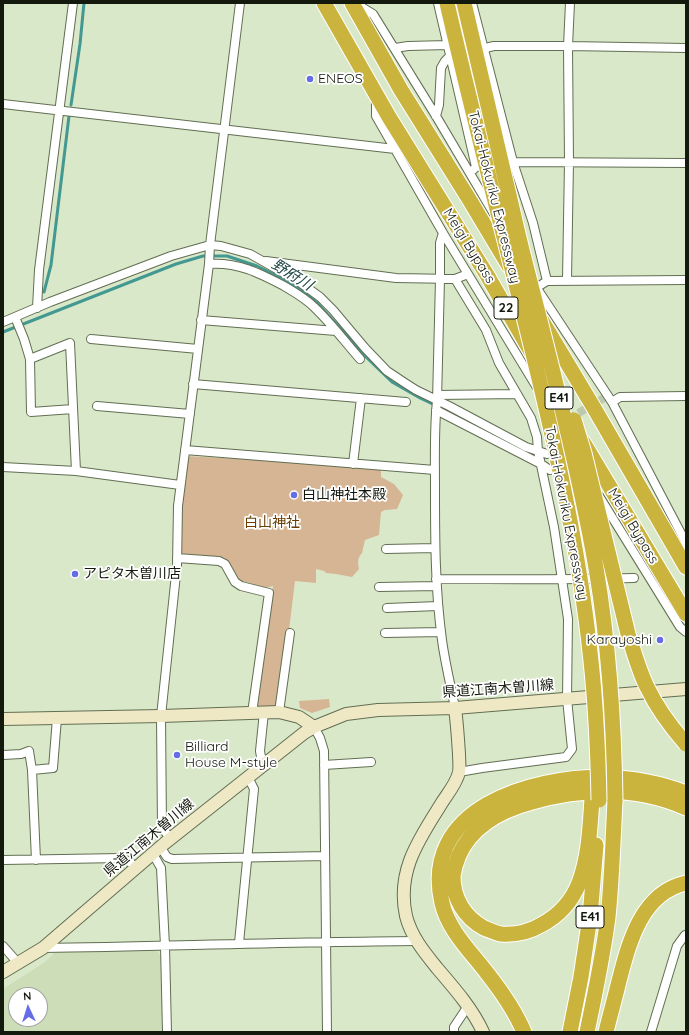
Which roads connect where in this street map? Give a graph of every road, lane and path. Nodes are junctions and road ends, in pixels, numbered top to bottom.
1 (73, 3) edge
2 (240, 3) edge
3 (324, 3) edge
4 (352, 3) edge
5 (355, 3) edge
6 (438, 3) edge
7 (447, 3) edge
8 (464, 3) edge
9 (472, 3) edge
10 (570, 3) edge
11 (448, 45) junction
12 (568, 46) junction
13 (395, 48) junction
14 (483, 48) junction
15 (686, 48) edge
16 (450, 56) junction
17 (376, 95) junction
18 (3, 104) edge
19 (59, 110) junction
20 (436, 116) junction
21 (224, 129) junction
22 (395, 148) junction
23 (513, 162) junction
24 (569, 162) junction
25 (686, 163) edge
26 (473, 170) junction
27 (443, 233) junction
28 (520, 243) junction
29 (210, 248) junction
30 (264, 261) junction
31 (209, 262) junction
32 (468, 274) junction
33 (440, 279) junction
34 (455, 279) junction
35 (567, 280) junction
36 (686, 280) edge
37 (547, 281) junction
38 (536, 288) junction
39 (37, 308) junction
40 (16, 319) junction
41 (201, 320) junction
42 (3, 322) edge
43 (336, 331) junction
44 (91, 339) dead end
45 (198, 349) junction
46 (360, 359) dead end
47 (30, 360) junction
48 (193, 384) junction
49 (517, 394) junction
50 (686, 396) edge
51 (361, 398) junction
52 (608, 398) junction
53 (406, 402) dead end
54 (437, 403) junction
55 (97, 406) dead end
56 (73, 409) junction
57 (190, 414) junction
58 (546, 432) dead end
59 (537, 437) junction
60 (185, 450) junction
61 (538, 451) junction
62 (546, 454) dead end
63 (353, 464) junction
64 (541, 464) junction
65 (3, 467) edge
66 (435, 470) junction
67 (550, 470) dead end
68 (76, 471) junction
69 (180, 485) junction
70 (435, 548) junction
71 (386, 549) dead end
72 (177, 558) junction
73 (684, 563) edge
74 (634, 578) dead end
75 (562, 579) junction
76 (436, 582) junction
77 (379, 587) dead end
78 (438, 606) junction
79 (387, 608) dead end
80 (686, 614) edge
81 (385, 632) dead end
82 (441, 632) junction
83 (686, 632) edge
84 (290, 633) dead end
85 (686, 689) edge
86 (568, 699) junction
87 (455, 708) junction
88 (258, 712) junction
89 (279, 712) junction
90 (161, 716) junction
91 (58, 718) junction
92 (3, 719) edge
93 (314, 727) junction
94 (686, 744) edge
95 (3, 755) edge
96 (266, 762) junction
97 (371, 762) dead end
98 (324, 765) junction
99 (32, 770) junction
100 (459, 772) junction
101 (248, 777) junction
102 (686, 793) edge
103 (595, 800) junction
104 (686, 808) edge
105 (171, 839) junction
106 (157, 851) junction
107 (325, 856) junction
108 (247, 857) junction
109 (3, 860) edge
110 (36, 860) junction
111 (136, 868) junction
112 (686, 883) edge
113 (686, 934) edge
114 (416, 941) junction
115 (326, 942) junction
116 (239, 944) junction
117 (3, 946) edge
118 (165, 946) junction
119 (43, 948) junction
120 (18, 963) junction
121 (3, 972) edge
122 (468, 1006) junction
123 (167, 1032) edge
124 (327, 1032) edge
125 (454, 1032) edge
126 (483, 1032) edge
127 (524, 1032) edge
128 (570, 1032) edge
129 (587, 1032) edge
130 (606, 1032) edge
131 (651, 1032) edge

1 - 19 street
2 - 21 street
3 - 17 highway, Meigi Bypass / 22
4 - 73 highway, Meigi Bypass / 22
5 - 13 street
6 - 11 street
7 - 103 highway, Tokai-Hokuriku Expressway / E41, bridge
8 - 28 highway, Tokai-Hokuriku Expressway / E41, bridge
9 - 14 street
10 - 12 street
11 - 13 street
11 - 16 street
12 - 14 street
12 - 15 street
12 - 24 street
13 - 20 street
14 - 16 street
14 - 23 street
16 - 20 street
16 - 26 street
17 - 22 street
17 - 80 highway, Meigi Bypass / 22
18 - 19 street
19 - 21 street
19 - 39 street
20 - 26 street
21 - 22 street
21 - 29 street
22 - 27 street
23 - 24 street
23 - 26 street
23 - 37 street
24 - 25 street
24 - 35 street
26 - 38 street
27 - 32 street
27 - 33 street
28 - 94 highway, bridge
28 - 129 highway, Tokai-Hokuriku Expressway / E41, bridge
29 - 30 street
29 - 31 street
29 - 39 street
30 - 33 street
30 - 54 street
31 - 41 street
31 - 43 street
32 - 34 street
32 - 83 street
33 - 34 street
33 - 54 street
34 - 49 street
35 - 36 street
35 - 37 street
37 - 38 street
38 - 52 street
39 - 40 street
40 - 42 street
40 - 47 street
41 - 43 street
41 - 45 street
43 - 46 street
44 - 45 street
45 - 48 street
47 - 56 street
47 - 56 street
48 - 51 street
48 - 57 street
49 - 54 street
49 - 59 street
50 - 52 street
51 - 53 street
51 - 63 street
52 - 73 street
54 - 61 street
54 - 64 street
54 - 66 street
55 - 57 street
56 - 68 street
57 - 60 street
58 - 59 street
59 - 61 street
60 - 63 street
60 - 69 street
61 - 62 street
61 - 64 street
63 - 66 street
64 - 67 street
64 - 75 street
65 - 68 street
66 - 70 street
68 - 69 street
69 - 72 street
70 - 71 street
70 - 76 street
72 - 88 street
72 - 90 street
74 - 75 street
75 - 76 street
75 - 86 street
76 - 77 street
76 - 78 street
78 - 79 street
78 - 82 street
81 - 82 street
82 - 87 street
84 - 89 street
85 - 86 main road, 県道江南木曽川線
86 - 87 main road, 県道江南木曽川線
86 - 100 street
87 - 93 main road, 県道江南木曽川線
87 - 100 main road
88 - 89 main road
88 - 90 main road
88 - 96 street
89 - 93 main road
90 - 91 main road
90 - 105 street
91 - 92 main road
91 - 99 street
93 - 96 main road, 県道江南木曽川線
93 - 98 street
95 - 99 street
96 - 101 main road, 県道江南木曽川線
97 - 98 street
98 - 107 street
99 - 110 street
100 - 114 main road
101 - 105 main road, 県道江南木曽川線
101 - 108 street
102 - 127 highway
103 - 104 highway
103 - 128 highway, Tokai-Hokuriku Expressway / E41
105 - 106 main road, 県道江南木曽川線
106 - 108 street
106 - 111 main road, 県道江南木曽川線
106 - 118 street
107 - 108 street
107 - 115 street
108 - 116 street
109 - 110 street
110 - 111 street
111 - 119 main road, 県道江南木曽川線
112 - 130 highway
113 - 131 street
114 - 115 street
114 - 122 main road
115 - 116 street
115 - 124 street
116 - 118 street
117 - 120 street
118 - 119 street
118 - 123 street
119 - 120 main road, 県道江南木曽川線
120 - 121 main road, 県道江南木曽川線
122 - 125 street
122 - 126 main road

